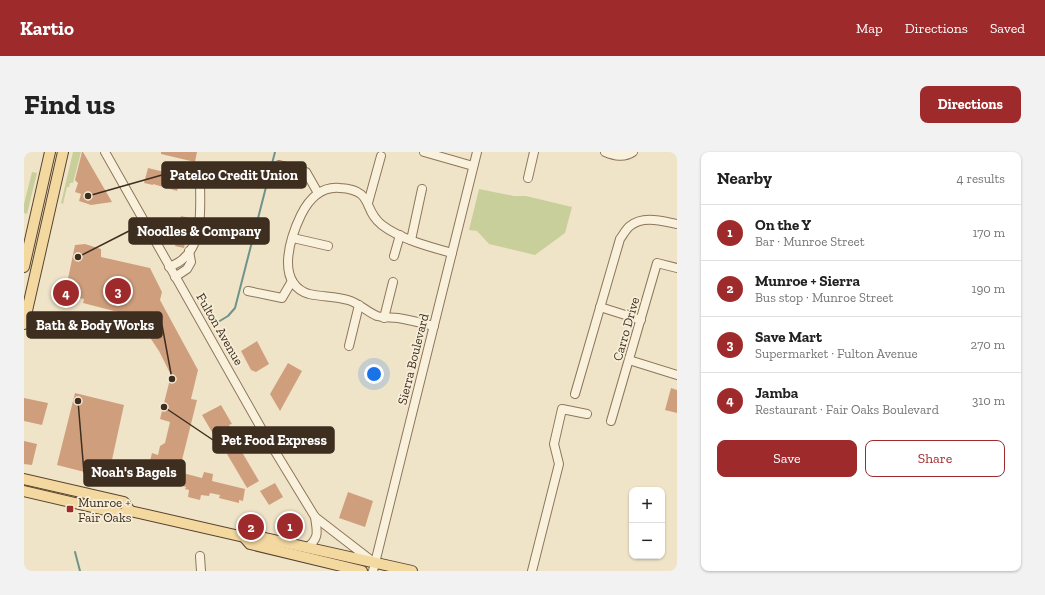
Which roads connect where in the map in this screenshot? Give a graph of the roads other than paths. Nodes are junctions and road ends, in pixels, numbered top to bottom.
1 (50, 152) edge
2 (57, 152) edge
3 (63, 152) edge
4 (105, 152) edge
5 (424, 152) edge
6 (476, 152) edge
7 (534, 152) edge
8 (605, 152) edge
9 (633, 152) edge
10 (381, 156) dead end
11 (279, 165) dead end
12 (473, 166) junction
13 (528, 178) dead end
14 (200, 180) dead end
15 (55, 182) junction
16 (422, 189) dead end
17 (318, 193) junction
18 (368, 203) junction
19 (677, 224) edge
20 (32, 233) junction
21 (400, 235) junction
22 (293, 238) junction
23 (411, 240) junction
24 (328, 246) dead end
25 (189, 252) junction
26 (452, 253) junction
27 (394, 256) dead end
28 (24, 267) edge
29 (169, 267) junction
30 (677, 268) edge
31 (175, 277) junction
32 (292, 281) junction
33 (393, 282) dead end
34 (248, 291) dead end
35 (24, 292) edge
36 (26, 304) edge
37 (359, 305) junction
38 (600, 307) junction
39 (384, 318) junction
40 (641, 320) junction
41 (24, 324) edge
42 (434, 326) junction
43 (349, 346) dead end
44 (629, 360) junction
45 (677, 375) edge
46 (575, 394) dead end
47 (587, 414) dead end
48 (611, 421) dead end
49 (24, 479) edge
50 (24, 491) edge
51 (130, 511) junction
52 (315, 517) junction
53 (244, 537) junction
54 (307, 548) junction
55 (200, 556) dead end
56 (374, 567) edge
57 (201, 571) edge
58 (362, 571) edge
59 (412, 571) edge
60 (532, 571) edge

1 - 20 main road
2 - 15 main road
3 - 15 main road
4 - 29 street, Fulton Avenue
5 - 12 street
6 - 12 street, Sierra Boulevard
7 - 13 street
8 - 9 street
10 - 18 street
11 - 17 street
12 - 26 street, Sierra Boulevard
14 - 25 street
15 - 36 main road
16 - 23 street
17 - 18 street
17 - 22 street
18 - 21 street
19 - 38 street
20 - 28 main road
20 - 35 main road
21 - 23 street
21 - 27 street
22 - 24 street
22 - 32 street
23 - 26 street
25 - 29 street
25 - 31 street
26 - 42 street, Sierra Boulevard
29 - 31 street, Fulton Avenue
30 - 40 street, Carro Drive
31 - 52 street, Fulton Avenue
32 - 34 street
32 - 37 street
33 - 39 street
36 - 41 main road
37 - 39 street
37 - 43 street
38 - 40 street
38 - 46 street
39 - 42 street
40 - 44 street, Carro Drive
42 - 56 street, Sierra Boulevard
44 - 45 street
44 - 48 street, Carro Drive
47 - 60 street
49 - 51 main road
50 - 51 main road
51 - 53 main road
52 - 54 street, Fulton Avenue
52 - 56 street, Fulton Avenue
53 - 54 main road
53 - 58 main road
54 - 56 main road
55 - 57 street
56 - 59 main road, Fulton Avenue

